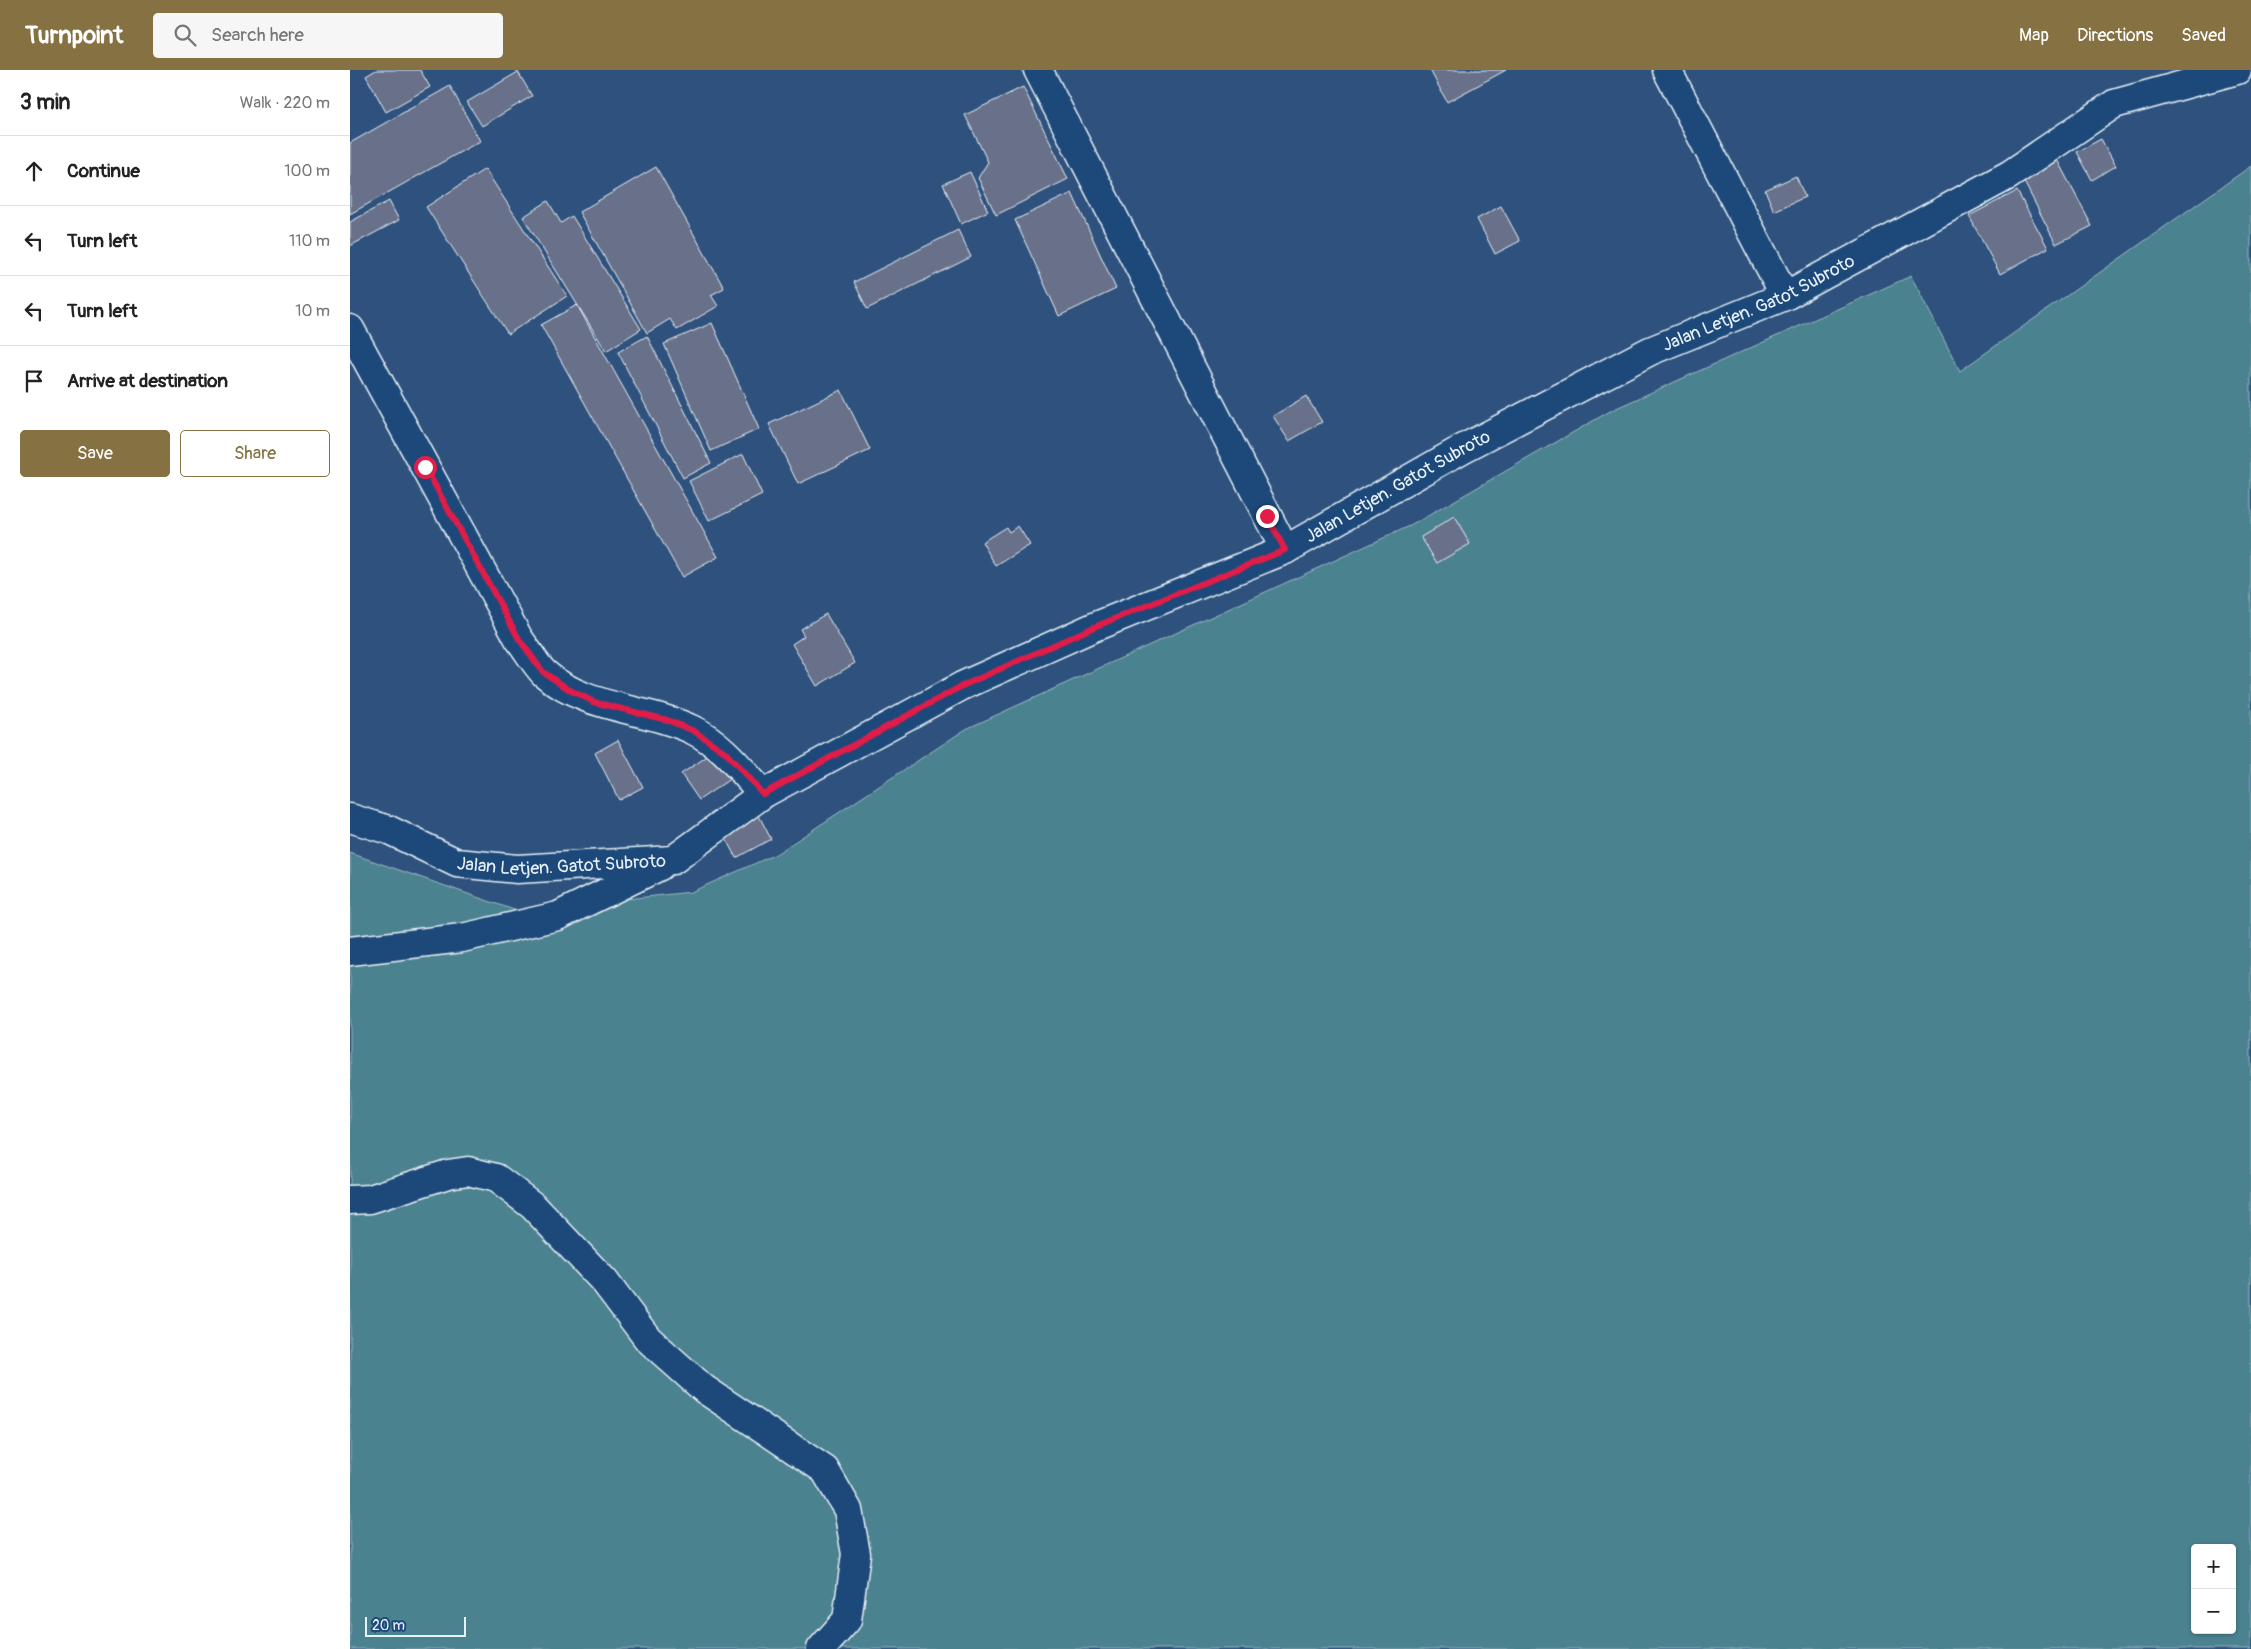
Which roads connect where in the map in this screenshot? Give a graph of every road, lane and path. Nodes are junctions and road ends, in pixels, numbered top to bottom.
1 (1038, 70) edge
2 (1667, 70) edge
3 (2237, 70) edge
4 (1785, 296) junction
5 (350, 329) edge
6 (1285, 550) junction
7 (763, 794) junction
8 (350, 818) edge
9 (673, 860) junction
10 (350, 951) edge
11 (350, 1200) edge
12 (821, 1649) edge

1 - 6 street
2 - 4 street
3 - 4 street, Jalan Letjen. Gatot Subroto
4 - 6 street, Jalan Letjen. Gatot Subroto
5 - 7 street
6 - 7 street, Jalan Letjen. Gatot Subroto
7 - 9 street, Jalan Letjen. Gatot Subroto
8 - 9 street, Jalan Letjen. Gatot Subroto
9 - 10 street
11 - 12 street

